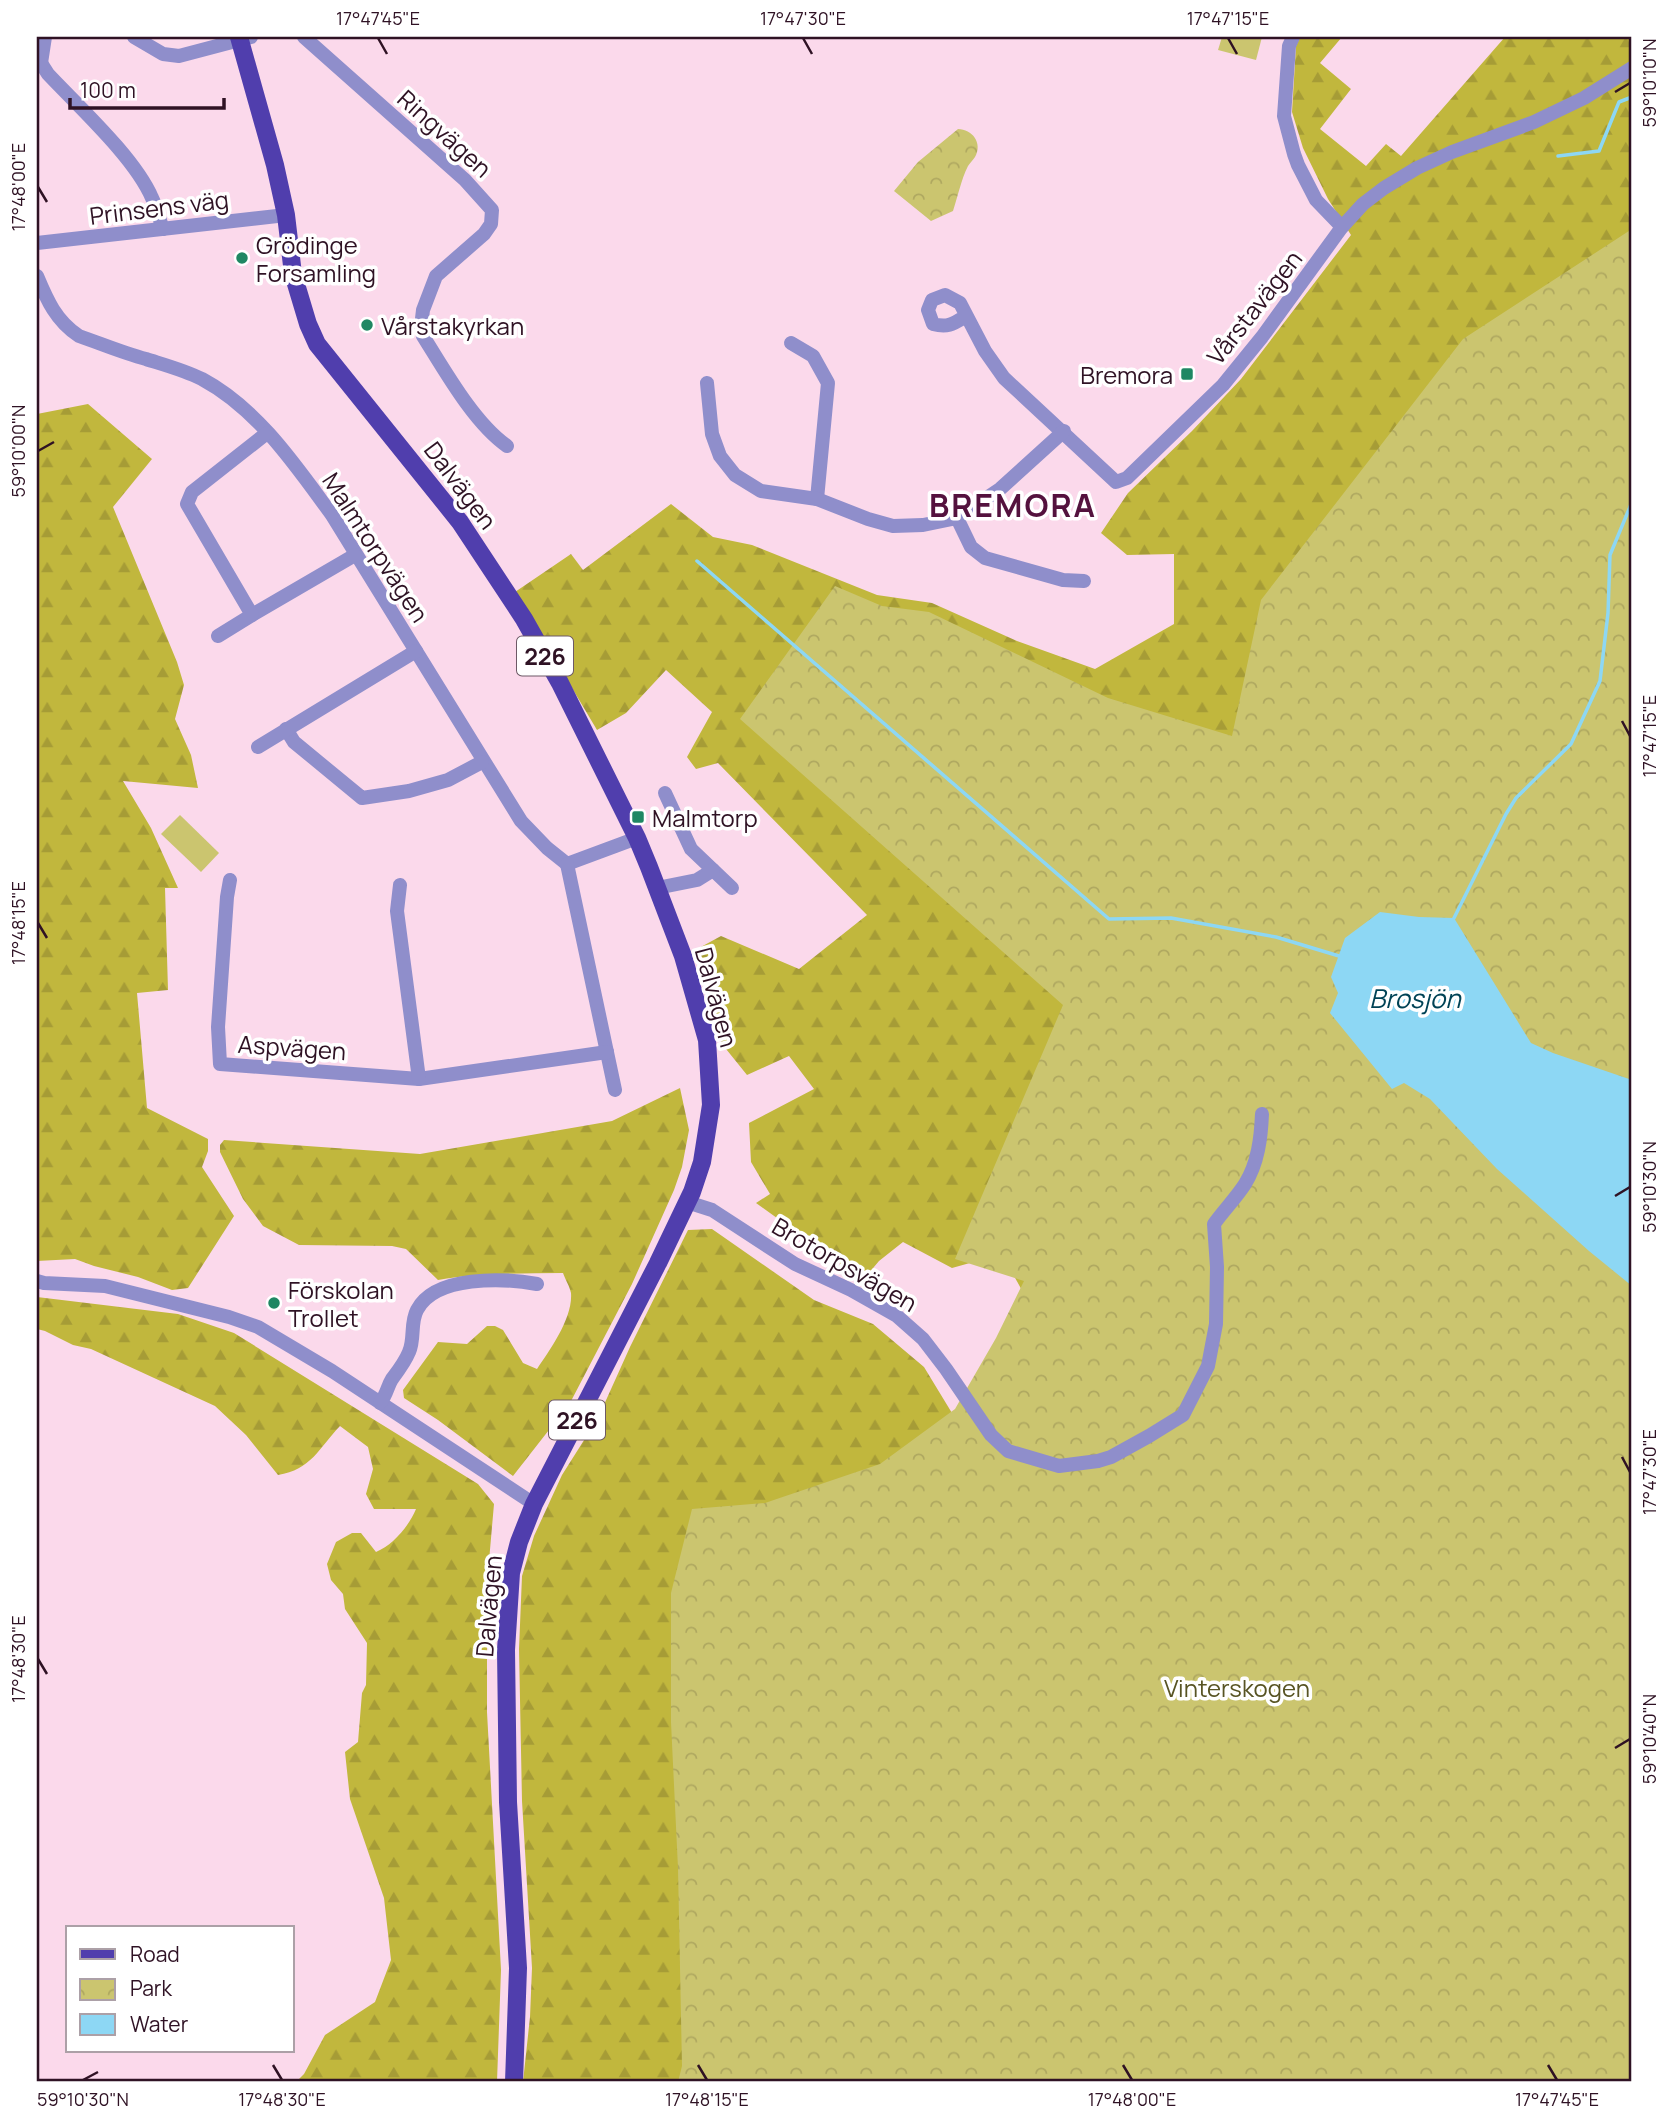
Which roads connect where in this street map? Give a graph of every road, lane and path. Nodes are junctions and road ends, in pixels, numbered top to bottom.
1 (45, 37) edge
2 (134, 37) edge
3 (304, 37) edge
4 (1293, 37) edge
5 (243, 38) edge
6 (39, 62) edge
7 (1632, 68) edge
8 (286, 215) junction
9 (1342, 228) junction
10 (163, 229) junction
11 (37, 243) edge
12 (37, 276) edge
13 (966, 316) dead end
14 (791, 343) dead end
15 (707, 383) dead end
16 (1064, 431) junction
17 (267, 433) junction
18 (507, 446) dead end
19 (817, 499) junction
20 (957, 518) junction
21 (355, 555) junction
22 (1084, 581) dead end
23 (252, 615) junction
24 (218, 636) dead end
25 (416, 651) junction
26 (286, 730) junction
27 (258, 747) dead end
28 (482, 762) junction
29 (665, 793) dead end
30 (637, 838) junction
31 (567, 864) junction
32 (713, 870) junction
33 (230, 880) dead end
34 (400, 885) dead end
35 (657, 888) junction
36 (732, 888) dead end
37 (607, 1052) junction
38 (419, 1079) junction
39 (615, 1090) dead end
40 (1262, 1114) dead end
41 (687, 1202) junction
42 (37, 1281) edge
43 (537, 1284) dead end
44 (380, 1403) junction
45 (534, 1504) junction
46 (514, 2082) edge

1 - 6 street
2 - 5 street
3 - 18 street, Ringvägen
4 - 9 street
5 - 8 main road, Dalvägen / 226
6 - 10 street
7 - 9 street, Vårstavägen
8 - 10 street, Prinsens väg
8 - 30 main road, Dalvägen / 226
9 - 16 street, Vårstavägen
10 - 11 street, Prinsens väg
12 - 17 street, Malmtorpvägen
13 - 16 street, Vårstavägen
14 - 19 street
15 - 19 street
16 - 20 street
17 - 21 street, Malmtorpvägen
17 - 23 street
19 - 20 street
20 - 22 street
21 - 23 street
21 - 25 street, Malmtorpvägen
23 - 24 street
25 - 26 street
25 - 28 street, Malmtorpvägen
26 - 27 street
26 - 28 street
28 - 31 street, Malmtorpvägen
29 - 32 street
30 - 31 street
30 - 35 main road, Dalvägen / 226
31 - 37 street
32 - 35 street
32 - 36 street
33 - 38 street, Aspvägen
34 - 38 street
35 - 41 main road, Dalvägen / 226
37 - 38 street, Aspvägen
37 - 39 street
40 - 41 street, Brotorpsvägen
41 - 45 main road, Dalvägen / 226
42 - 44 street
43 - 44 street
44 - 45 street
45 - 46 main road, Dalvägen / 226

